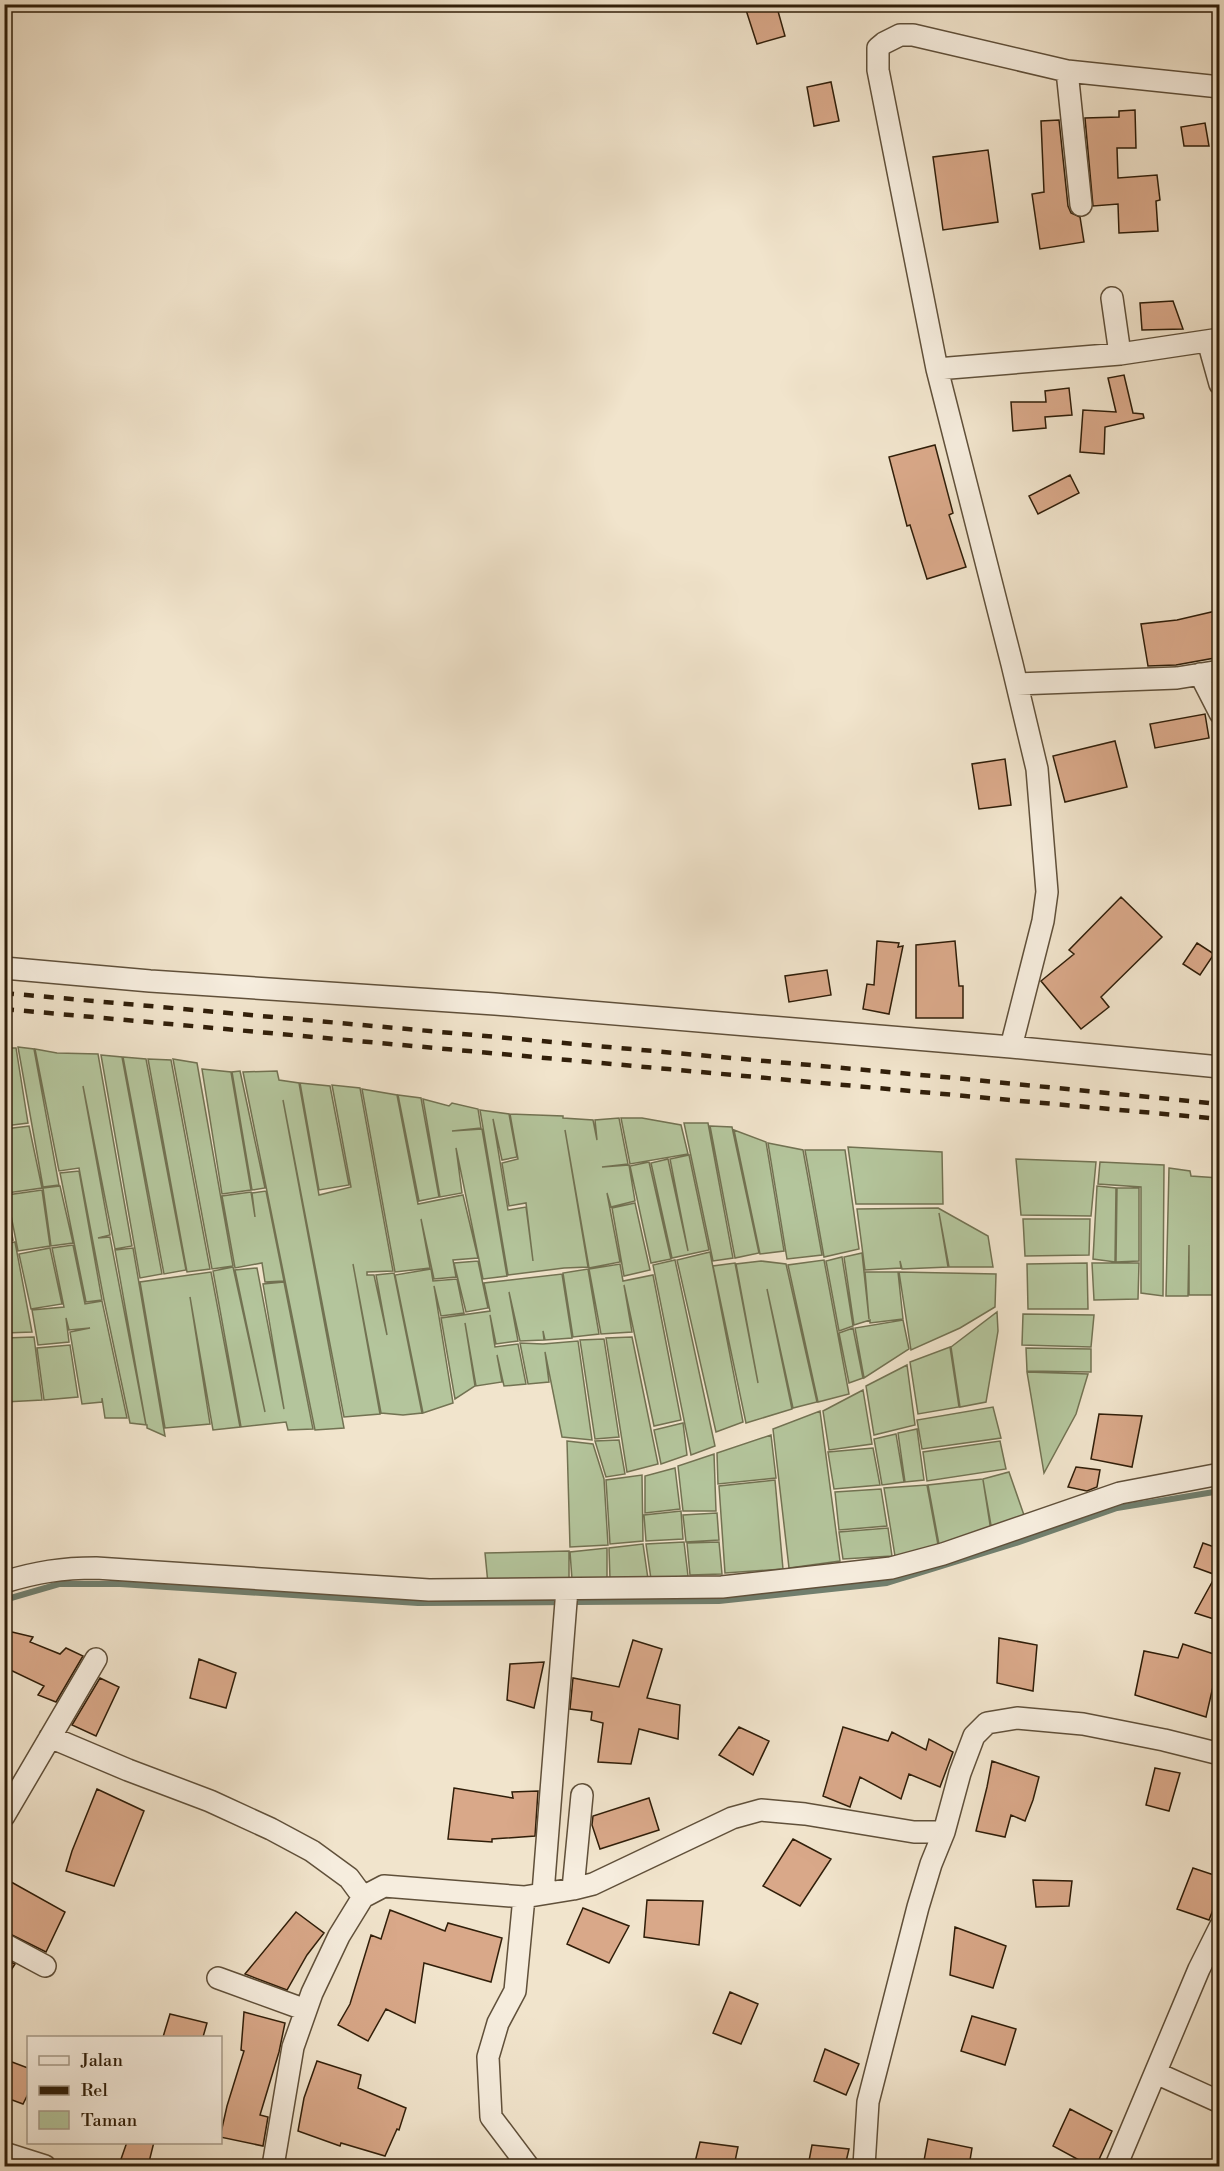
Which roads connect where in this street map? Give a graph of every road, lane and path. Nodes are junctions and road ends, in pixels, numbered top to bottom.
1 (1067, 71) junction
2 (1220, 87) edge
3 (1081, 205) dead end
4 (1112, 298) dead end
5 (1214, 340) edge
6 (1120, 354) junction
7 (937, 369) junction
8 (1220, 384) edge
9 (1210, 673) edge
10 (1017, 684) junction
11 (1220, 713) edge
12 (4, 968) edge
13 (1011, 1047) junction
14 (1220, 1067) edge
15 (1220, 1474) edge
16 (4, 1582) edge
17 (567, 1598) junction
18 (96, 1659) dead end
19 (50, 1737) junction
20 (1220, 1754) edge
21 (582, 1795) dead end
22 (4, 1816) edge
23 (944, 1832) junction
24 (573, 1889) junction
25 (533, 1895) junction
26 (363, 1897) junction
27 (1220, 1927) edge
28 (4, 1944) edge
29 (45, 1966) dead end
30 (218, 1978) dead end
31 (306, 2010) junction
32 (1156, 2073) junction
33 (1220, 2102) edge
34 (4, 2153) edge
35 (45, 2166) edge
36 (273, 2166) edge
37 (528, 2166) edge
38 (864, 2166) edge
39 (1116, 2166) edge

1 - 2 street
1 - 3 street
1 - 7 street
4 - 6 street
5 - 6 street
5 - 8 street
6 - 7 street
7 - 10 street
9 - 10 street
9 - 11 street
10 - 13 street
12 - 13 street
13 - 14 street
15 - 17 street
16 - 17 street
17 - 25 street
18 - 19 street
19 - 22 street
19 - 26 street
20 - 23 street
21 - 24 street
23 - 24 street
23 - 38 street
24 - 25 street
25 - 26 street
25 - 37 street
26 - 31 street
27 - 32 street
28 - 29 street
30 - 31 street
31 - 36 street
32 - 33 street
32 - 39 street
34 - 35 street

